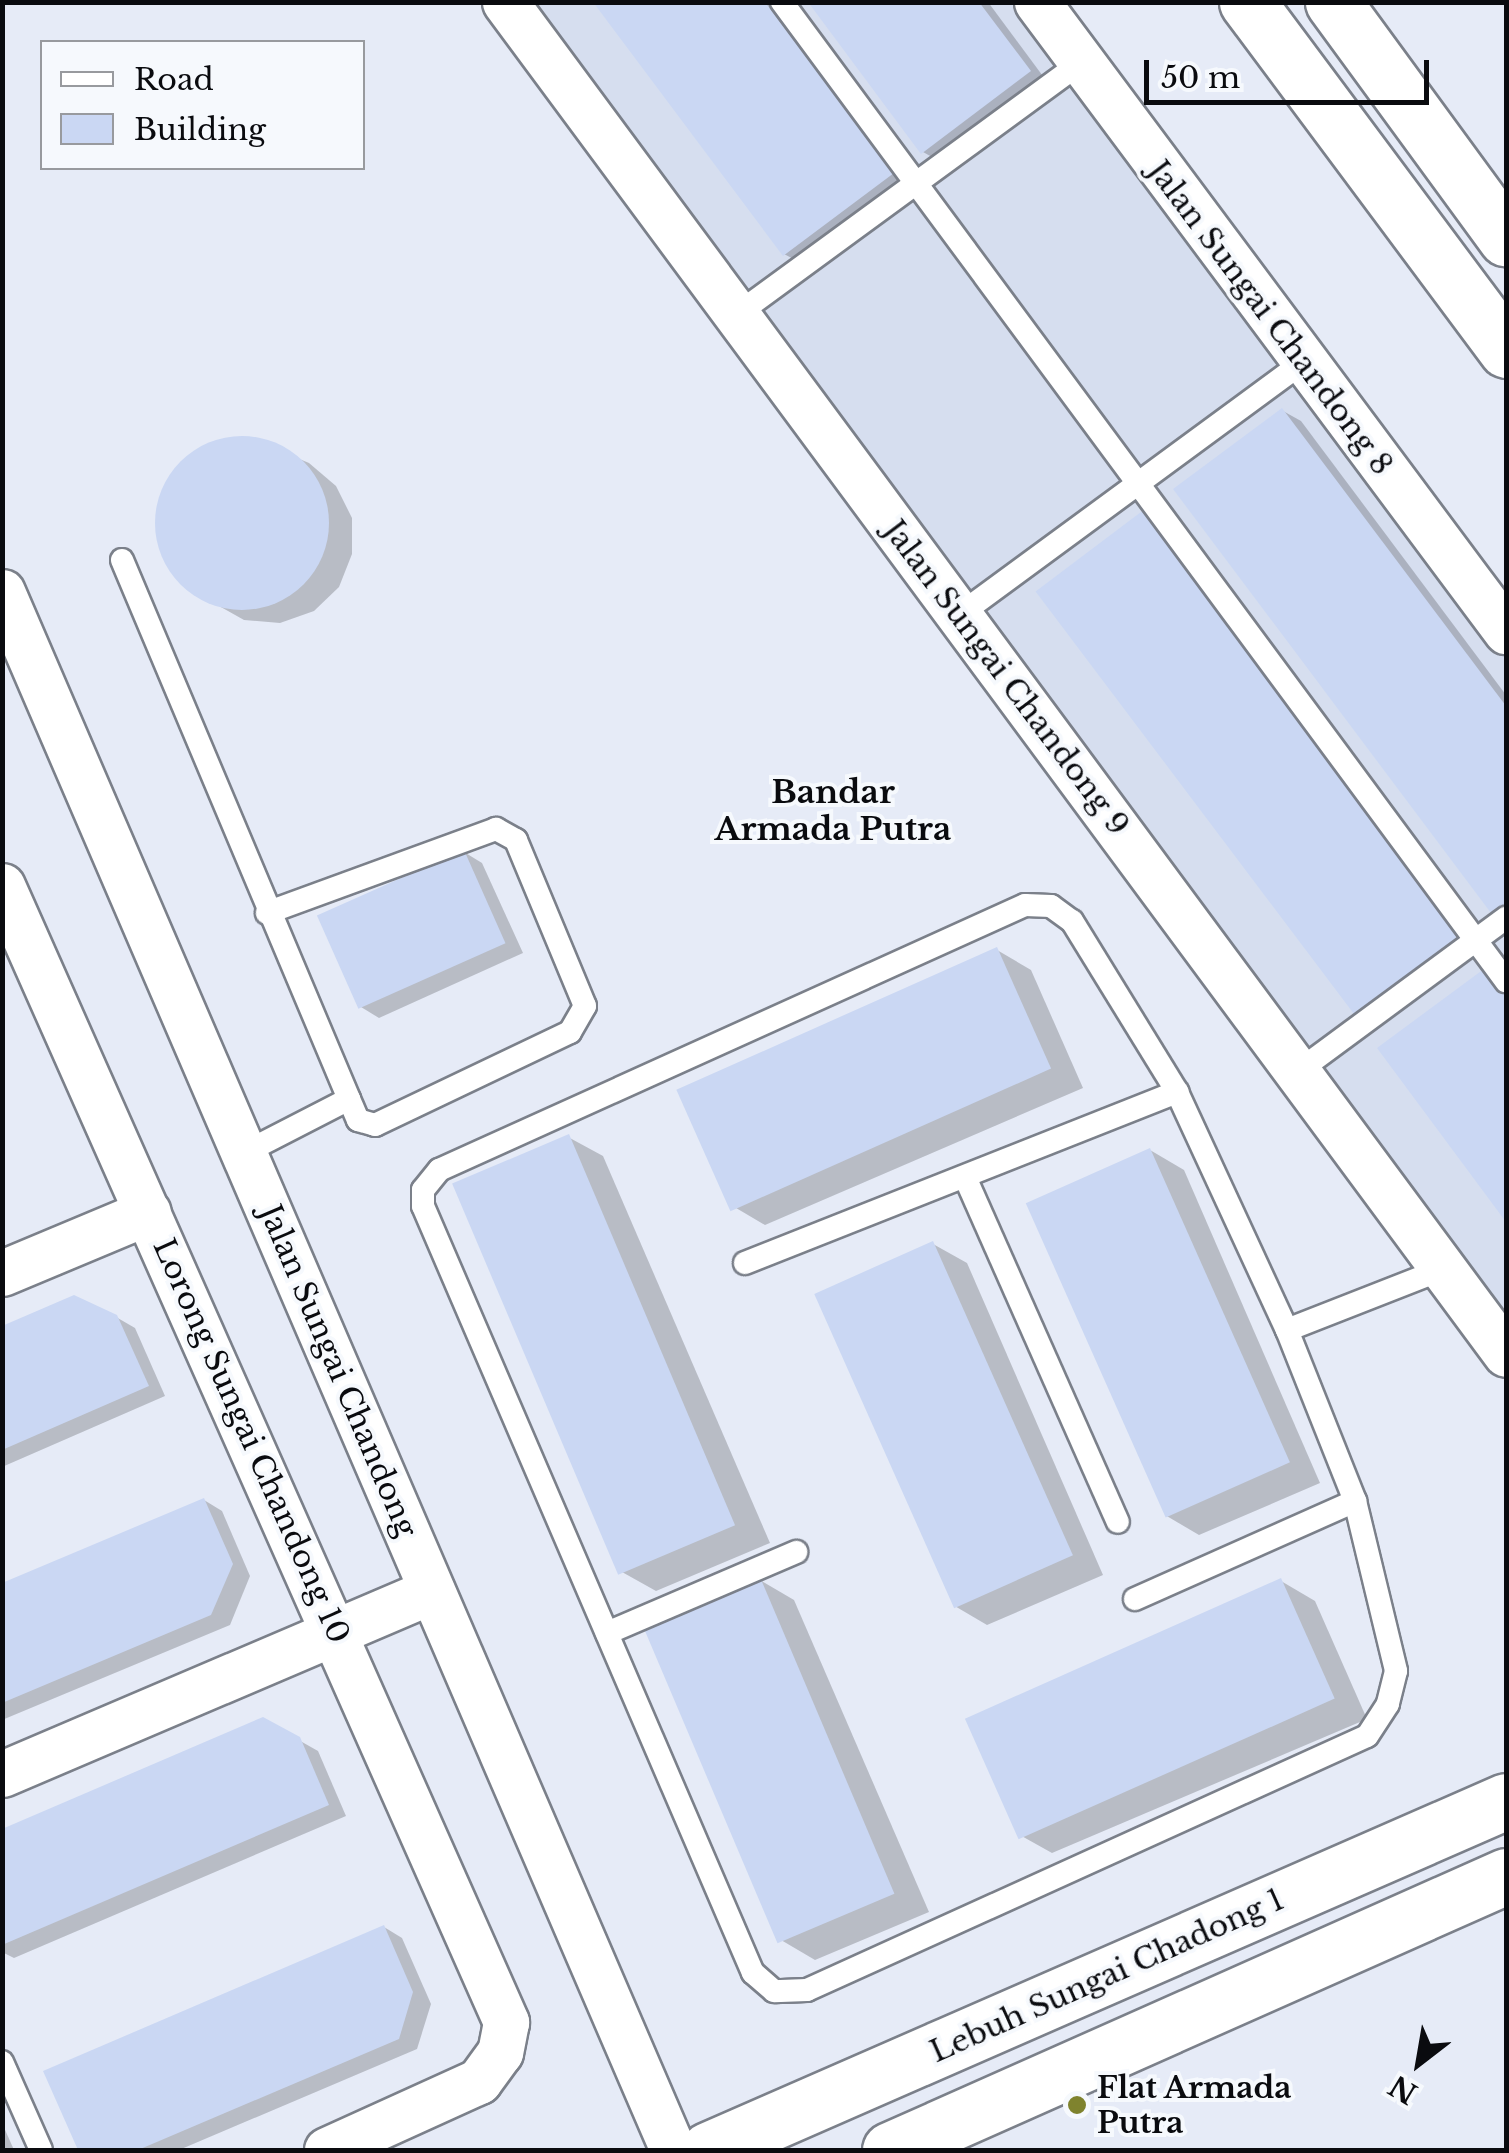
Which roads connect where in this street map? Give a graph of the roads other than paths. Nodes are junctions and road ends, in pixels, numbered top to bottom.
1 (505, 2) edge
2 (782, 2) edge
3 (1036, 2) edge
4 (1247, 2) edge
5 (1332, 2) edge
6 (1080, 62) junction
7 (916, 183) junction
8 (1506, 238) edge
9 (736, 314) junction
10 (1506, 350) edge
11 (1301, 364) junction
12 (1138, 483) junction
13 (122, 560) dead end
14 (2, 592) edge
15 (959, 615) junction
16 (1506, 631) edge
17 (2, 886) edge
18 (267, 913) junction
19 (1506, 918) edge
20 (1476, 940) junction
21 (1506, 981) edge
22 (1297, 1072) junction
23 (1177, 1092) junction
24 (349, 1098) junction
25 (244, 1153) junction
26 (965, 1178) junction
27 (148, 1212) junction
28 (744, 1263) dead end
29 (1443, 1269) junction
30 (2, 1273) edge
31 (1287, 1330) junction
32 (1506, 1354) edge
33 (1355, 1501) junction
34 (1118, 1522) dead end
35 (796, 1552) dead end
36 (432, 1592) junction
37 (1135, 1599) dead end
38 (336, 1632) junction
39 (607, 1634) junction
40 (2, 1774) edge
41 (1506, 1801) edge
42 (1506, 1876) edge
43 (2, 2062) edge
44 (41, 2150) edge
45 (327, 2150) edge
46 (673, 2150) edge
47 (708, 2150) edge
48 (890, 2150) edge

1 - 9 street, Jalan Sungai Chandong 9
2 - 7 lane
3 - 6 street, Jalan Sungai Chandong 8
4 - 10 street
5 - 8 street
6 - 7 lane
6 - 11 street, Jalan Sungai Chandong 8
7 - 9 lane
7 - 12 lane
9 - 15 street, Jalan Sungai Chandong 9
11 - 12 lane
11 - 16 street, Jalan Sungai Chandong 8
12 - 15 lane
12 - 20 lane
13 - 18 lane
14 - 25 street, Jalan Sungai Chandong
15 - 22 street, Jalan Sungai Chandong 9
17 - 27 street, Lorong Sungai Chandong 10
18 - 24 lane
18 - 24 lane
19 - 20 lane
20 - 21 lane
20 - 22 lane
22 - 29 street, Jalan Sungai Chandong 9
23 - 26 lane
23 - 31 lane
23 - 39 lane
24 - 25 lane
25 - 36 street, Jalan Sungai Chandong
26 - 28 lane
26 - 34 lane
27 - 30 street
27 - 38 street, Lorong Sungai Chandong 10
29 - 31 lane
29 - 32 street, Jalan Sungai Chandong 9
31 - 33 lane
33 - 37 lane
33 - 39 lane
35 - 39 lane
36 - 38 street
36 - 46 street, Jalan Sungai Chandong
38 - 40 street
38 - 45 street, Lorong Sungai Chandong 10
41 - 47 street, Lebuh Sungai Chadong 1
42 - 48 street
43 - 44 lane

